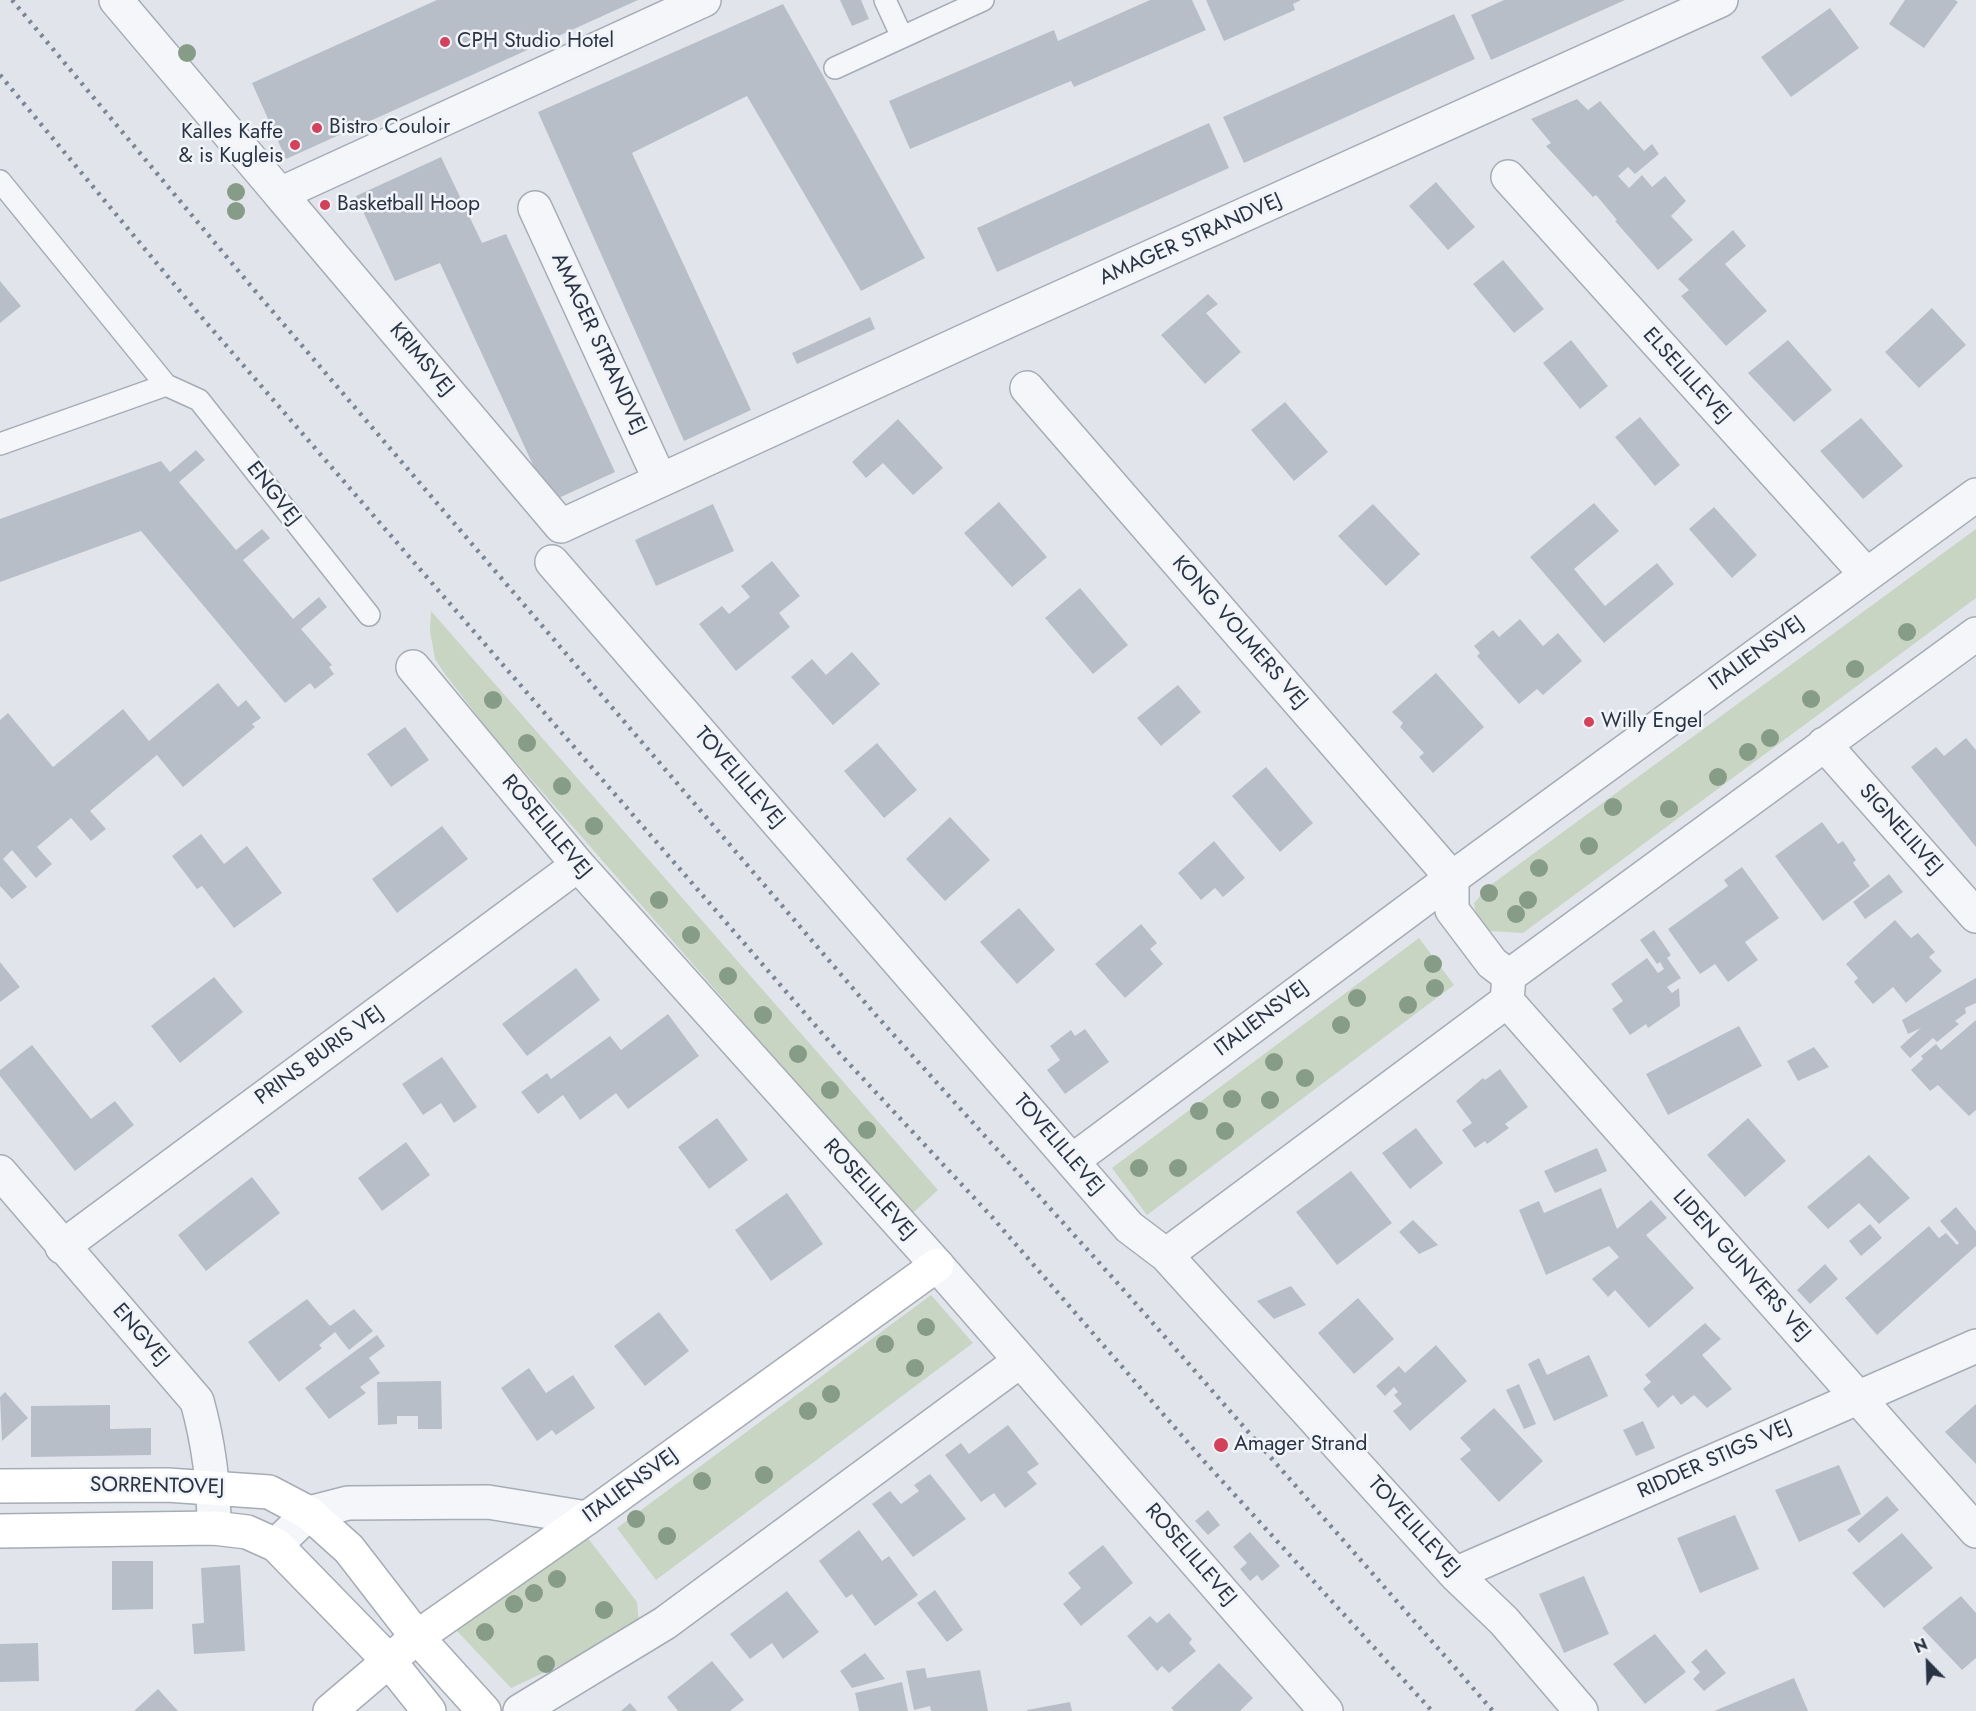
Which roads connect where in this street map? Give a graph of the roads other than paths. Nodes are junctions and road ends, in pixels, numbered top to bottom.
1 (116, 0) edge
2 (704, 0) edge
3 (885, 0) edge
4 (983, 0) edge
5 (1721, 0) edge
6 (902, 37) junction
7 (835, 68) dead end
8 (1508, 177) dead end
9 (0, 181) edge
10 (280, 194) junction
11 (536, 208) dead end
12 (166, 385) junction
13 (1027, 388) dead end
14 (0, 444) edge
15 (660, 480) junction
16 (1976, 495) edge
17 (561, 526) joint
18 (552, 562) dead end
19 (1866, 574) junction
20 (369, 615) dead end
21 (1976, 634) edge
22 (413, 667) dead end
23 (1824, 744) junction
24 (578, 865) junction
25 (1452, 878) junction
26 (1976, 916) edge
27 (1508, 989) junction
28 (1072, 1161) junction
29 (0, 1172) edge
30 (62, 1247) junction
31 (1166, 1255) junction
32 (937, 1264) junction
33 (1976, 1346) edge
34 (1020, 1361) junction
35 (1858, 1397) junction
36 (0, 1486) edge
37 (214, 1486) junction
38 (309, 1513) junction
39 (587, 1518) junction
40 (214, 1528) junction
41 (0, 1531) edge
42 (1976, 1531) edge
43 (276, 1545) junction
44 (1455, 1574) junction
45 (417, 1637) junction
46 (389, 1661) junction
47 (330, 1711) edge
48 (429, 1711) edge
49 (484, 1711) edge
50 (520, 1711) edge
51 (1326, 1711) edge
52 (1581, 1711) edge

1 - 10 street, KRIMSVEJ
2 - 10 street
3 - 6 lane
4 - 6 lane
5 - 15 street, AMAGER STRANDVEJ
6 - 7 lane
8 - 19 street, ELSELILLEVEJ
9 - 12 lane, ENGVEJ
10 - 17 street, KRIMSVEJ
11 - 15 street, AMAGER STRANDVEJ
12 - 14 lane
12 - 20 lane, ENGVEJ
13 - 25 street, KONG VOLMERS VEJ
15 - 17 street, AMAGER STRANDVEJ
16 - 19 street, ITALIENSVEJ
18 - 28 street, TOVELILLEVEJ
19 - 25 street, ITALIENSVEJ
21 - 23 street
22 - 24 street, ROSELILLEVEJ
23 - 26 street, SIGNELILVEJ
23 - 27 street
24 - 30 street, PRINS BURIS VEJ
24 - 32 street, ROSELILLEVEJ
25 - 27 street
25 - 28 street, ITALIENSVEJ
27 - 31 street
27 - 35 street, LIDEN GUNVERS VEJ
28 - 31 street, TOVELILLEVEJ
29 - 30 street, ENGVEJ
30 - 37 street, ENGVEJ
31 - 44 street, TOVELILLEVEJ
32 - 34 street, ROSELILLEVEJ
32 - 39 street, ITALIENSVEJ
33 - 35 street, RIDDER STIGS VEJ
34 - 50 street
34 - 51 street, ROSELILLEVEJ
35 - 42 street, LIDEN GUNVERS VEJ
35 - 44 street, RIDDER STIGS VEJ
36 - 37 street, SORRENTOVEJ
37 - 38 street, SORRENTOVEJ
37 - 40 street, ENGVEJ
38 - 39 street
38 - 43 street
38 - 45 street, SORRENTOVEJ
39 - 45 street, ITALIENSVEJ
40 - 41 street, SORRENTOVEJ
40 - 43 street, SORRENTOVEJ
43 - 46 street, SORRENTOVEJ
44 - 52 street, TOVELILLEVEJ
45 - 46 street, ITALIENSVEJ
45 - 49 street
46 - 47 street, ITALIENSVEJ
46 - 48 street

